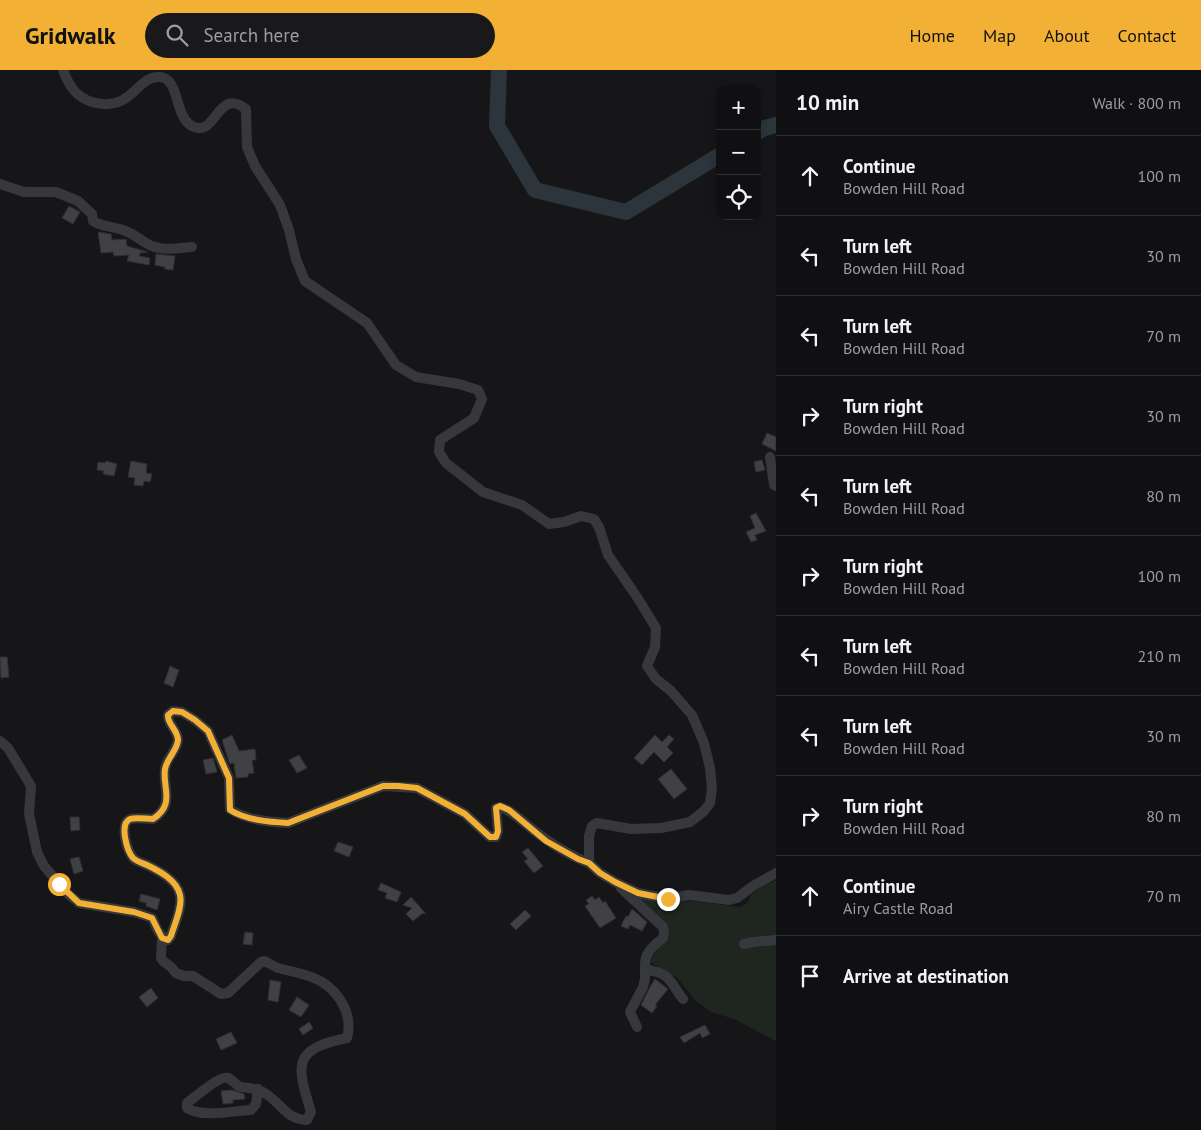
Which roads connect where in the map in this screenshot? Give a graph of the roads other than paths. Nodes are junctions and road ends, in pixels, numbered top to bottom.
1 (63, 70) edge
2 (0, 184) edge
3 (192, 247) dead end
4 (770, 456) dead end
5 (776, 486) edge
6 (0, 741) edge
7 (589, 863) junction
8 (776, 873) edge
9 (615, 882) junction
10 (162, 938) junction
11 (776, 940) edge
12 (744, 944) dead end
13 (645, 967) junction
14 (643, 987) junction
15 (642, 998) dead end
16 (682, 999) dead end
17 (637, 1027) dead end
18 (258, 1089) junction

1 - 7 street
2 - 3 street
4 - 5 street
6 - 10 street
7 - 9 street
7 - 10 street
8 - 9 street
9 - 13 street
10 - 18 street
11 - 12 street
13 - 14 street
13 - 16 street
14 - 15 street
14 - 17 street
18 - 18 street

